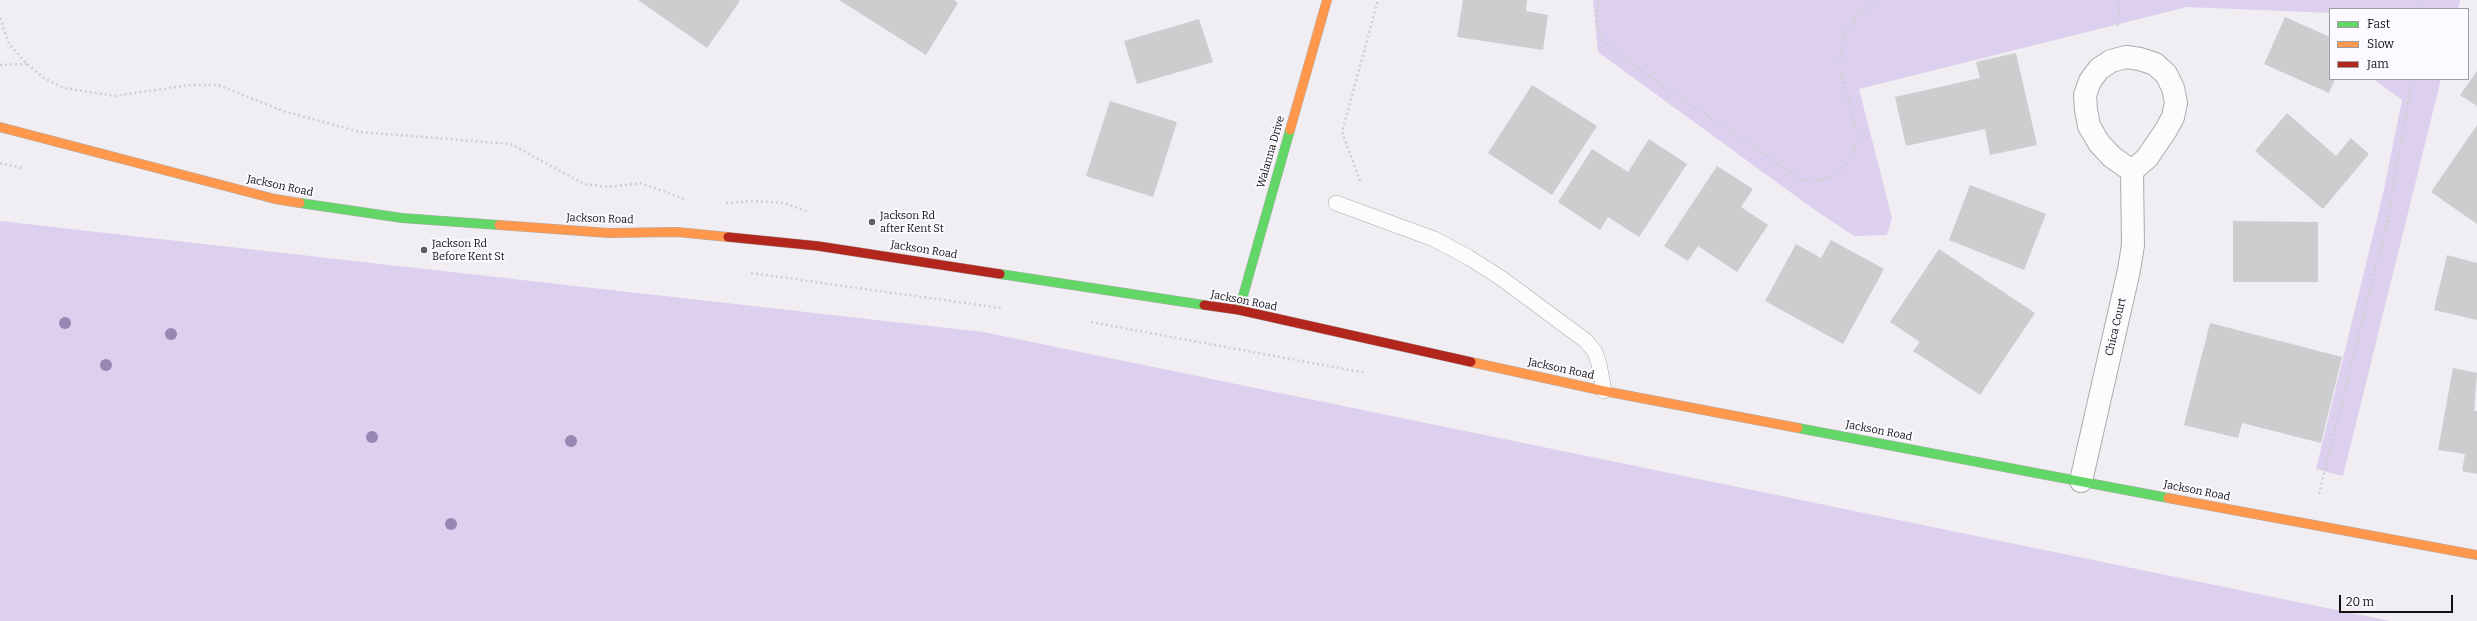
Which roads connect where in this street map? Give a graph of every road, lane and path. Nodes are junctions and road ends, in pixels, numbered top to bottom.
1 (1327, 0) edge
2 (1378, 0) edge
3 (1598, 0) edge
4 (1881, 0) edge
5 (0, 18) edge
6 (27, 64) junction
7 (0, 65) edge
8 (2412, 80) edge
9 (0, 127) edge
10 (0, 163) edge
11 (24, 168) dead end
12 (2132, 171) junction
13 (694, 201) dead end
14 (1336, 203) dead end
15 (724, 204) dead end
16 (813, 213) dead end
17 (1373, 216) junction
18 (746, 272) dead end
19 (1004, 308) dead end
20 (1238, 310) junction
21 (1090, 322) dead end
22 (1370, 373) dead end
23 (1604, 391) junction
24 (2081, 481) junction
25 (2312, 526) junction
26 (2477, 555) edge

1 - 20 street, Walanna Drive
2 - 17 path
3 - 4 path
5 - 6 path
6 - 7 path
6 - 13 path
8 - 25 path
9 - 20 street, Jackson Road
10 - 11 path
12 - 12 street
12 - 24 street, Chica Court
14 - 17 lane
15 - 16 path
17 - 23 lane
18 - 19 path
20 - 23 street, Jackson Road
21 - 22 path
23 - 24 street, Jackson Road
24 - 25 street, Jackson Road
25 - 26 street, Jackson Road

